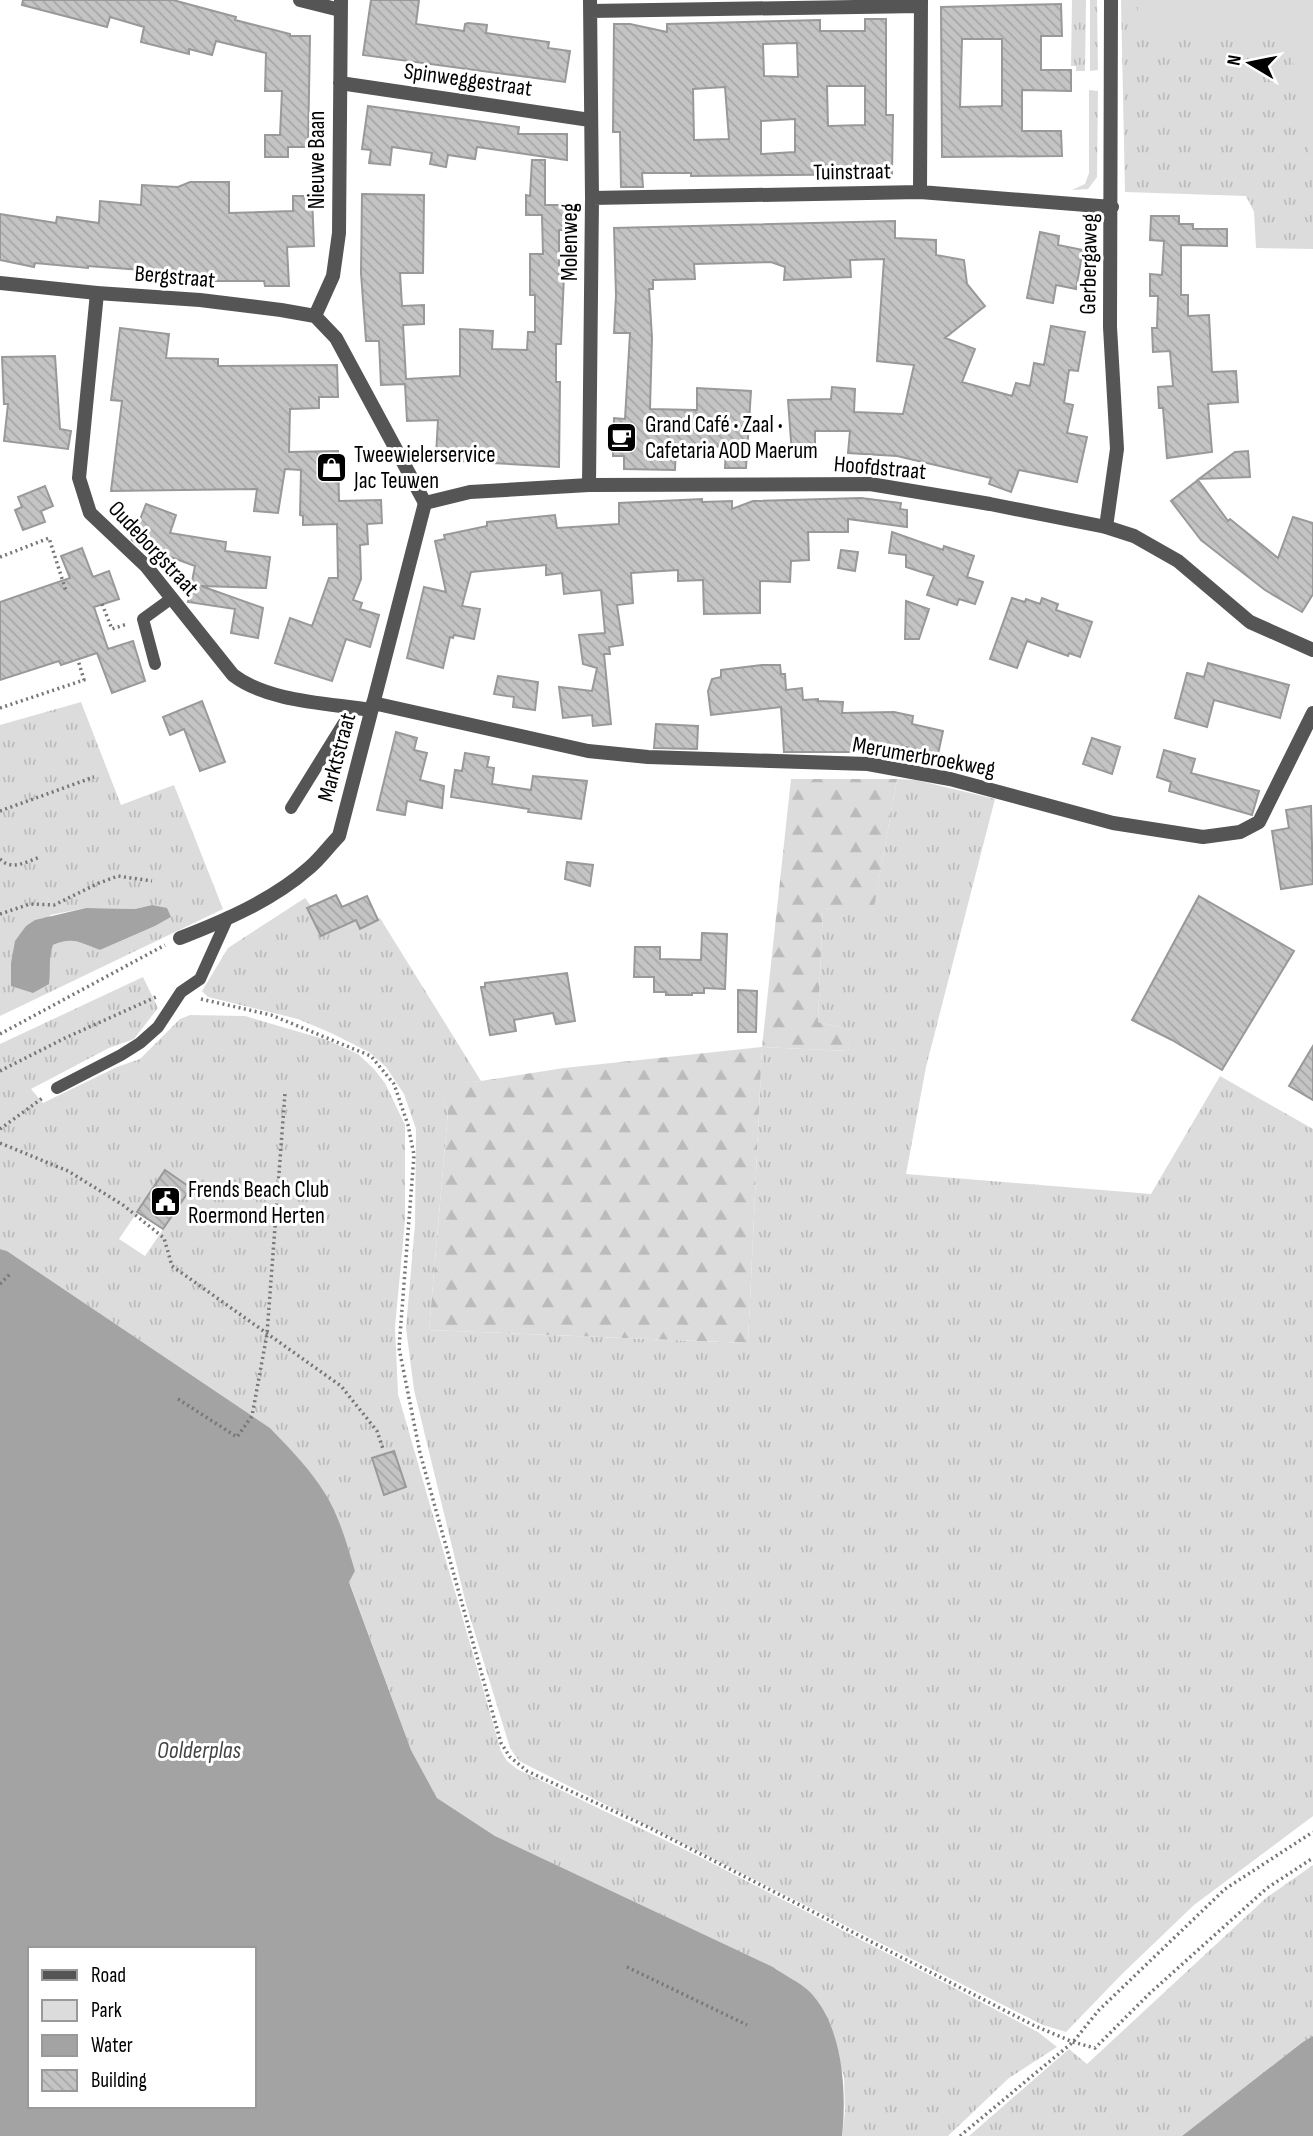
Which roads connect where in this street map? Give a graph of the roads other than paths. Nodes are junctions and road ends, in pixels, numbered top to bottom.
1 (300, 0) edge
2 (1111, 0) edge
3 (921, 3) edge
4 (341, 5) edge
5 (590, 5) edge
6 (340, 83) junction
7 (590, 120) junction
8 (920, 192) junction
9 (592, 198) junction
10 (1112, 207) junction
11 (0, 283) edge
12 (97, 293) junction
13 (315, 316) junction
14 (589, 485) junction
15 (425, 503) junction
16 (1106, 527) junction
17 (172, 598) junction
18 (1313, 650) edge
19 (155, 664) dead end
20 (372, 707) junction
21 (353, 708) junction
22 (1313, 713) edge
23 (291, 808) dead end
24 (228, 918) junction
25 (180, 938) road end
26 (57, 1087) road end

1 - 4 street
2 - 10 street, Gerbergaweg
3 - 5 street
3 - 8 street
4 - 6 street, Nieuwe Baan
5 - 7 street, Molenweg
6 - 7 street, Spinweggestraat
6 - 13 street, Nieuwe Baan
7 - 9 street, Molenweg
8 - 9 street, Tuinstraat
8 - 10 street, Tuinstraat
9 - 14 street, Molenweg
10 - 16 street, Gerbergaweg
11 - 12 street, Bergstraat
12 - 13 street, Bergstraat
12 - 17 street, Oudeborgstraat
13 - 15 street
14 - 15 street, Hoofdstraat
14 - 16 street, Hoofdstraat
15 - 20 street, Marktstraat
16 - 18 street, Hoofdstraat
17 - 19 lane
17 - 21 street, Oudeborgstraat
20 - 21 street, Oudeborgstraat
20 - 22 street, Merumerbroekweg
20 - 24 street, Marktstraat
21 - 23 lane
24 - 25 street, Marktstraat
24 - 26 lane

